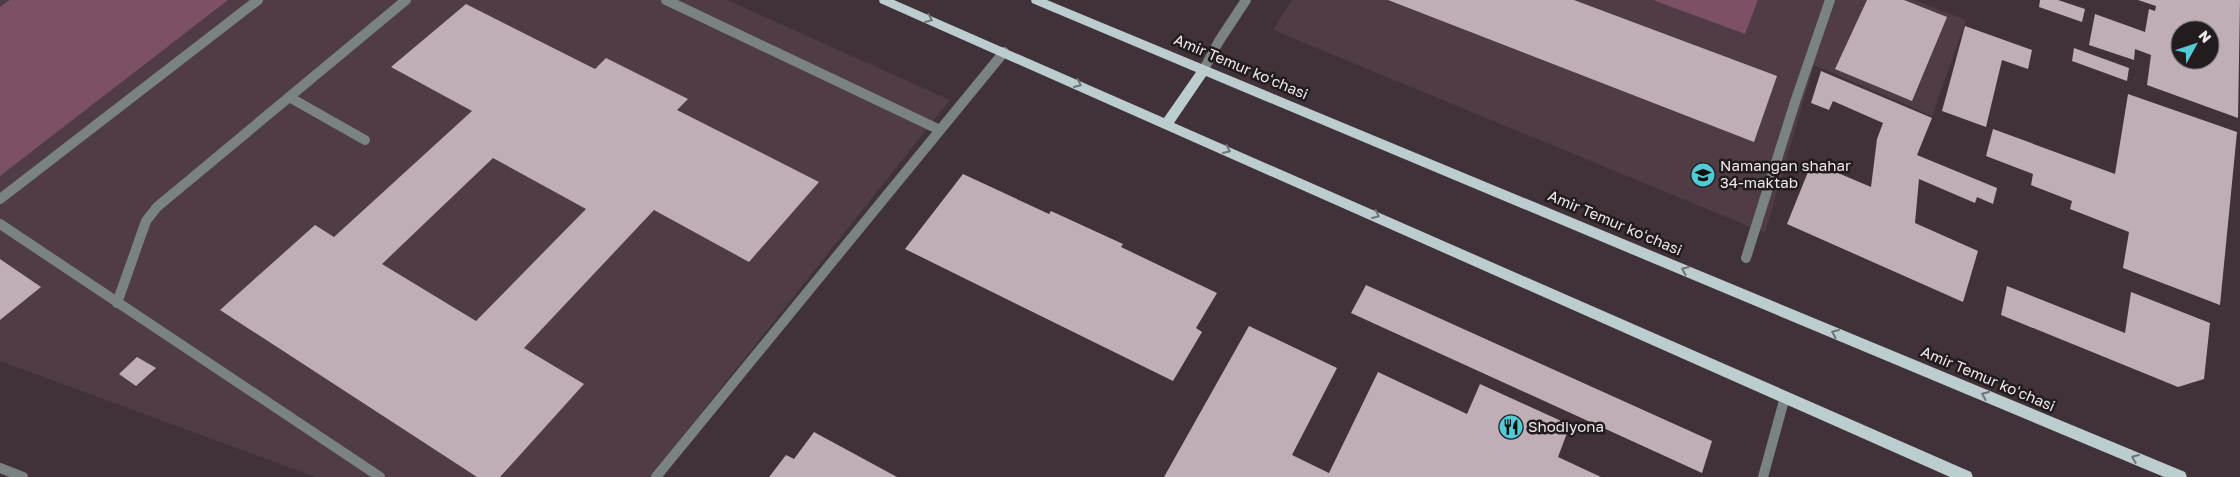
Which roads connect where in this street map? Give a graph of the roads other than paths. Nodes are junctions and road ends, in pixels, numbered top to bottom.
1 (258, 0) edge
2 (406, 0) edge
3 (666, 0) edge
4 (884, 0) edge
5 (1036, 0) edge
6 (1246, 0) edge
7 (1830, 0) edge
8 (1004, 52) junction
9 (1204, 68) junction
10 (289, 97) junction
11 (1167, 123) junction
12 (940, 130) junction
13 (365, 140) dead end
14 (0, 200) edge
15 (0, 224) edge
16 (1746, 258) dead end
17 (117, 302) junction
18 (1785, 397) junction
19 (0, 468) edge
20 (23, 477) edge
21 (380, 477) edge
22 (656, 477) edge
23 (1763, 477) edge
24 (1966, 477) edge
25 (2180, 477) edge

1 - 14 street
2 - 10 street
3 - 12 street
4 -> 8 main road
5 - 9 main road, Amir Temur koʻchasi
6 - 9 street
7 - 16 street
8 -> 11 main road
8 - 12 street
9 - 11 main road
25 -> 9 main road, Amir Temur koʻchasi
10 - 13 street
10 - 17 street
11 -> 18 main road
12 - 22 street
15 - 17 street
17 - 21 street
18 - 23 street
18 - 24 main road
19 - 20 street

